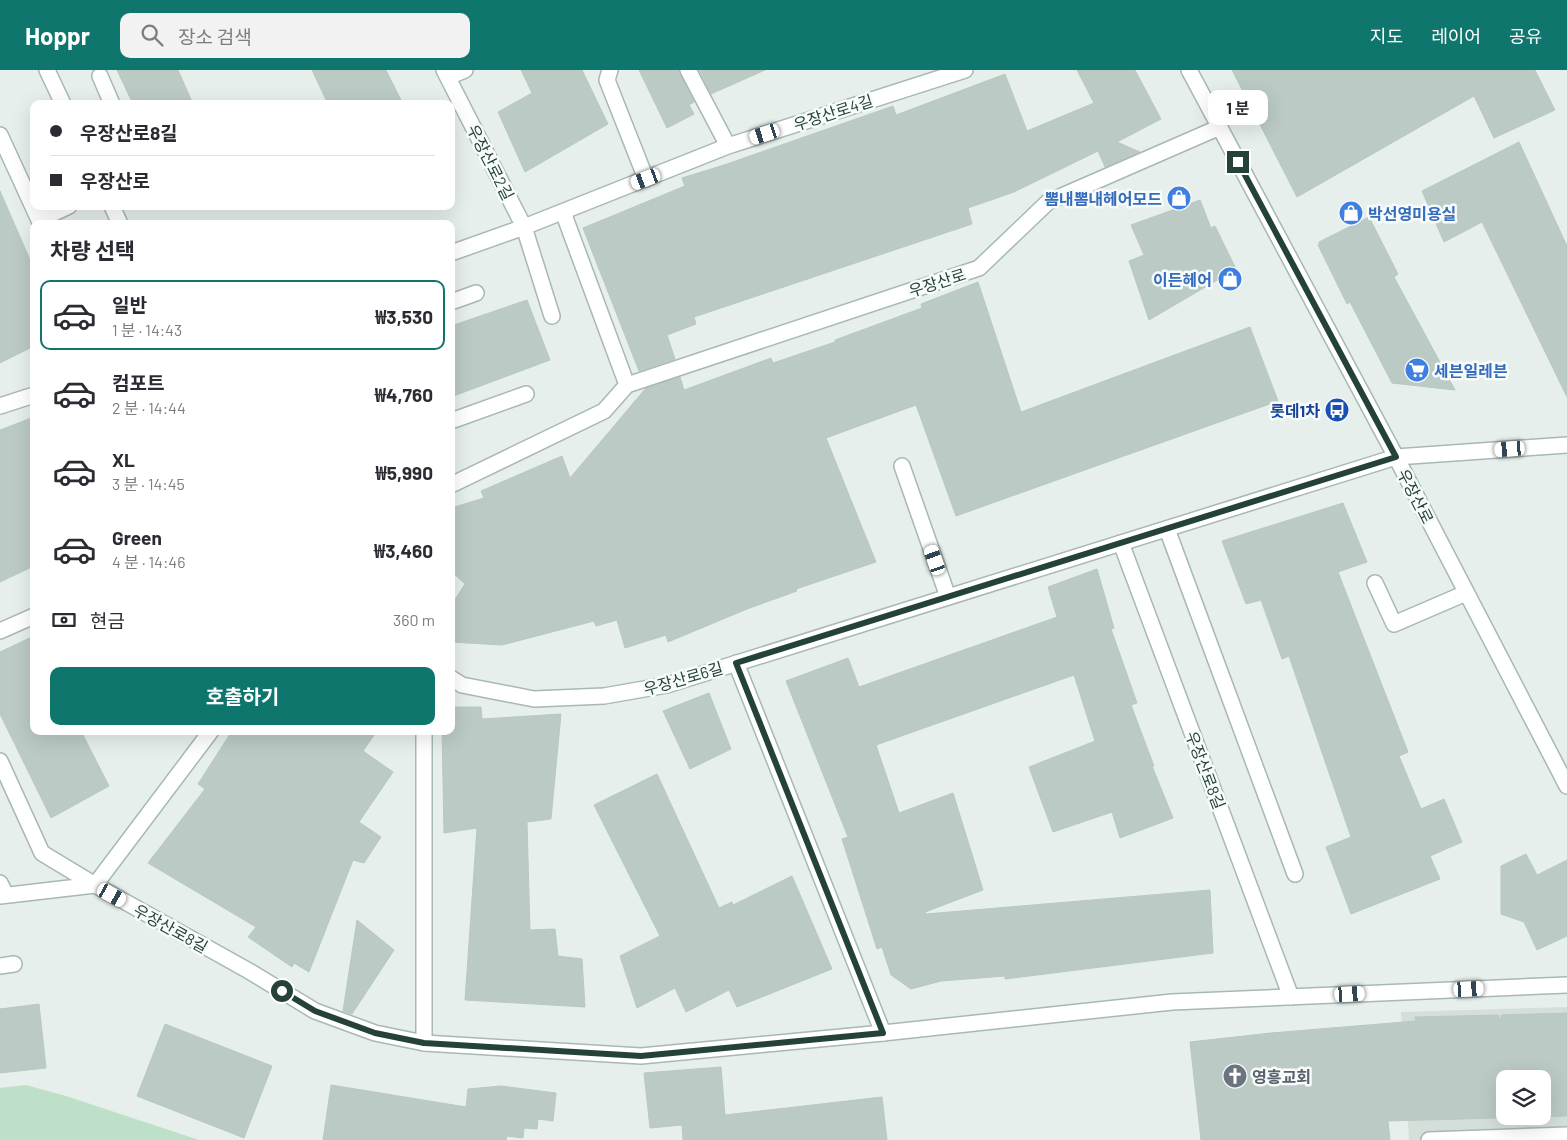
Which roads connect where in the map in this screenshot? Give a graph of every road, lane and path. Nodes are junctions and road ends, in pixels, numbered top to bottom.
1 (47, 70) edge
2 (465, 70) edge
3 (610, 70) edge
4 (688, 70) edge
5 (965, 70) edge
6 (1190, 70) edge
7 (446, 74) edge
8 (100, 76) dead end
9 (61, 100) edge
10 (110, 100) edge
11 (1220, 127) junction
12 (0, 135) edge
13 (728, 146) junction
14 (646, 179) junction
15 (30, 200) edge
16 (60, 210) edge
17 (563, 212) junction
18 (39, 220) edge
19 (524, 227) junction
20 (455, 252) edge
21 (476, 293) dead end
22 (455, 301) edge
23 (552, 316) dead end
24 (627, 385) junction
25 (526, 394) dead end
26 (30, 396) edge
27 (0, 406) edge
28 (455, 420) edge
29 (1567, 445) edge
30 (1396, 457) junction
31 (902, 466) dead end
32 (455, 483) edge
33 (1167, 529) junction
34 (1121, 543) junction
35 (1375, 583) dead end
36 (1466, 593) junction
37 (948, 597) junction
38 (30, 618) edge
39 (0, 631) edge
40 (736, 663) junction
41 (455, 681) edge
42 (208, 735) edge
43 (424, 735) edge
44 (0, 761) edge
45 (1567, 786) edge
46 (1295, 874) dead end
47 (96, 885) junction
48 (2, 891) edge
49 (1567, 984) edge
50 (1292, 996) junction
51 (883, 1033) junction
52 (424, 1043) junction
53 (1567, 1135) edge
54 (1429, 1140) edge

1 - 9 street
2 - 7 street
3 - 14 street
4 - 13 street
5 - 13 street, 우장산로4길
6 - 11 street, 우장산로
7 - 19 street, 우장산로2길
8 - 10 street
11 - 24 street, 우장산로
11 - 30 street, 우장산로
12 - 15 street
13 - 14 street, 우장산로4길
14 - 17 street, 우장산로4길
16 - 18 street
17 - 19 street, 우장산로4길
17 - 24 street
19 - 20 street, 우장산로4길
19 - 23 street, 우장산로2길
21 - 22 street
24 - 32 street
25 - 28 street
26 - 27 street
29 - 30 street, 우장산로6길
30 - 33 street, 우장산로6길
30 - 36 street, 우장산로
31 - 37 street
33 - 34 street, 우장산로6길
33 - 46 street
34 - 37 street, 우장산로6길
34 - 50 street, 우장산로8길
35 - 36 street
36 - 45 street, 우장산로
37 - 40 street, 우장산로6길
38 - 39 street
40 - 41 street, 우장산로6길
40 - 51 street
42 - 47 street
43 - 52 street
44 - 47 street, 우장산로8길
47 - 48 street
47 - 52 street, 우장산로8길
49 - 50 street, 우장산로8길
50 - 51 street, 우장산로8길
51 - 52 street, 우장산로8길
53 - 54 street

